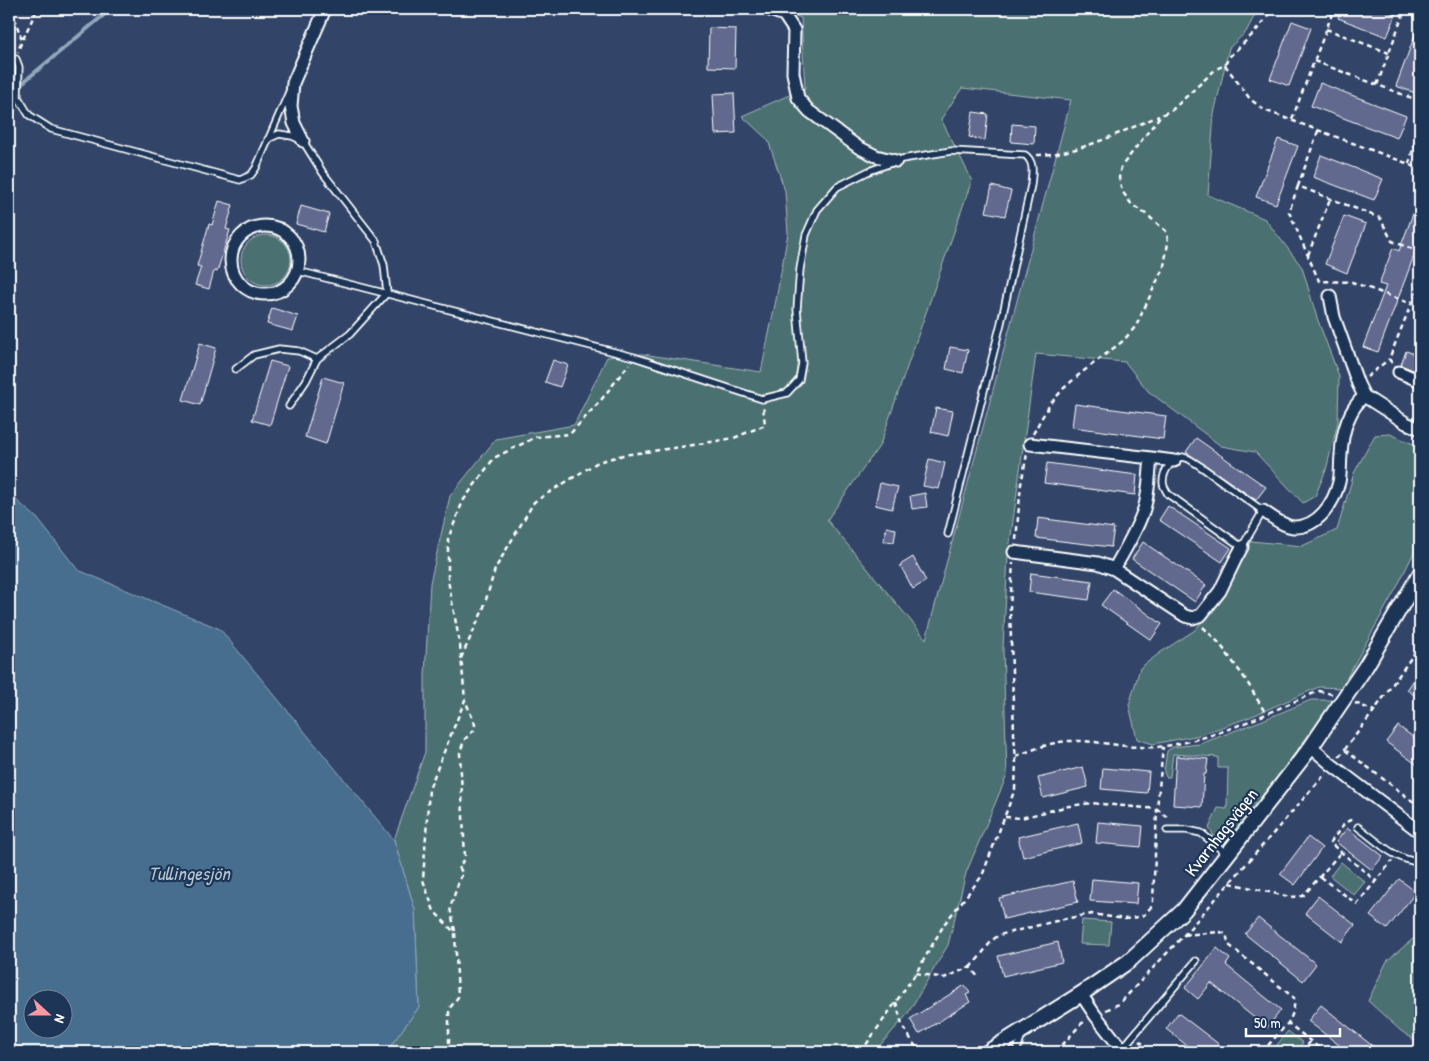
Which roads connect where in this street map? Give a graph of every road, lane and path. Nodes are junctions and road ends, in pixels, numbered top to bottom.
1 (11, 9) edge
2 (37, 9) edge
3 (325, 9) edge
4 (767, 9) edge
5 (1274, 9) edge
6 (1334, 9) edge
7 (1412, 9) edge
8 (1326, 29) junction
9 (22, 40) junction
10 (1389, 53) junction
11 (9, 57) edge
12 (16, 59) junction
13 (1314, 61) junction
14 (1225, 65) junction
15 (293, 83) junction
16 (1377, 85) junction
17 (1420, 108) edge
18 (1161, 116) junction
19 (1291, 120) junction
20 (1420, 123) edge
21 (1318, 130) junction
22 (268, 139) junction
23 (303, 141) junction
24 (1025, 155) junction
25 (896, 161) junction
26 (1409, 164) junction
27 (1420, 171) edge
28 (1298, 186) junction
29 (1330, 199) junction
30 (1420, 252) edge
31 (1308, 255) junction
32 (298, 271) junction
33 (1420, 282) edge
34 (387, 293) junction
35 (1330, 296) dead end
36 (1412, 304) junction
37 (634, 357) junction
38 (317, 359) junction
39 (1389, 359) junction
40 (236, 370) dead end
41 (1399, 372) joint
42 (1420, 381) edge
43 (1358, 384) junction
44 (1364, 396) junction
45 (762, 399) junction
46 (289, 406) dead end
47 (1420, 429) edge
48 (1030, 444) junction
49 (1151, 458) junction
50 (1174, 461) junction
51 (1263, 511) junction
52 (948, 534) dead end
53 (1242, 547) junction
54 (1014, 552) junction
55 (1114, 569) junction
56 (1420, 574) edge
57 (1193, 618) junction
58 (1420, 645) edge
59 (1419, 650) edge
60 (461, 658) junction
61 (1336, 695) dead end
62 (465, 700) junction
63 (1352, 702) dead end
64 (1374, 711) junction
65 (1266, 714) junction
66 (1163, 747) junction
67 (1311, 747) junction
68 (1345, 750) junction
69 (1016, 756) junction
70 (1332, 765) junction
71 (1420, 805) edge
72 (1157, 809) junction
73 (1005, 817) junction
74 (1358, 827) joint
75 (1167, 830) joint
76 (1420, 832) edge
77 (1341, 852) junction
78 (1227, 855) junction
79 (1396, 856) junction
80 (1420, 862) edge
81 (1320, 877) junction
82 (1376, 881) junction
83 (1230, 883) dead end
84 (455, 933) junction
85 (1184, 935) dead end
86 (1196, 961) dead end
87 (970, 967) junction
88 (916, 973) junction
89 (978, 977) dead end
90 (1081, 994) junction
91 (896, 1002) junction
92 (1288, 1023) junction
93 (1025, 1028) junction
94 (1132, 1035) junction
95 (1310, 1041) junction
96 (1123, 1051) edge
97 (448, 1052) edge
98 (861, 1052) edge
99 (920, 1052) edge
100 (988, 1052) edge
101 (1016, 1052) edge
102 (1152, 1052) edge
103 (1262, 1052) edge
104 (1302, 1052) edge
105 (1324, 1052) edge

1 - 9 path
2 - 9 path
3 - 15 street
4 - 25 street
5 - 14 path
6 - 8 path
7 - 10 path
8 - 10 path
8 - 13 path
9 - 12 path
10 - 16 path
11 - 12 lane
12 - 22 lane
13 - 16 path
13 - 19 path
14 - 18 path
14 - 19 path
15 - 22 lane
15 - 23 street
16 - 17 path
18 - 24 path
18 - 48 path
19 - 21 path
20 - 26 path
21 - 26 path
21 - 28 path
22 - 23 lane
23 - 34 lane
24 - 25 lane
24 - 52 lane
25 - 45 lane
26 - 27 path
28 - 29 path
28 - 31 path
29 - 30 path
29 - 31 path
31 - 36 path
32 - 32 street
32 - 34 lane
33 - 36 path
34 - 37 lane
34 - 38 lane
35 - 43 street
36 - 39 path
37 - 45 lane
37 - 60 path
38 - 40 lane
38 - 46 lane
39 - 41 path
39 - 43 path
41 - 42 street
43 - 44 street
44 - 47 street
44 - 51 street
45 - 60 path
48 - 49 street
48 - 54 path
49 - 50 street
49 - 55 street
50 - 51 lane
50 - 53 lane
51 - 53 lane
53 - 57 street
54 - 55 street
54 - 69 path
55 - 57 street
56 - 67 street, Kvarnhagsvägen
57 - 65 path
58 - 59 path
59 - 64 path
60 - 62 path
61 - 65 path
62 - 84 path
62 - 84 path
63 - 64 path
64 - 68 path
65 - 66 path
66 - 69 path
66 - 72 path
67 - 70 street
67 - 78 street, Kvarnhagsvägen
68 - 70 path
68 - 71 path
69 - 73 path
70 - 76 street
72 - 73 path
72 - 75 path
72 - 87 path
73 - 88 path
74 - 77 path
74 - 79 lane
75 - 78 lane
77 - 81 path
77 - 82 path
78 - 90 street, Kvarnhagsvägen
79 - 80 lane
79 - 82 path
81 - 82 path
81 - 83 path
84 - 97 path
85 - 92 path
86 - 94 lane
87 - 88 path
87 - 89 path
88 - 91 path
90 - 93 street, Kvarnhagsvägen
90 - 96 street
91 - 98 path
91 - 99 path
92 - 95 path
92 - 103 path
93 - 100 street, Kvarnhagsvägen
93 - 101 lane
94 - 96 lane
94 - 102 path
95 - 104 path
95 - 105 path

